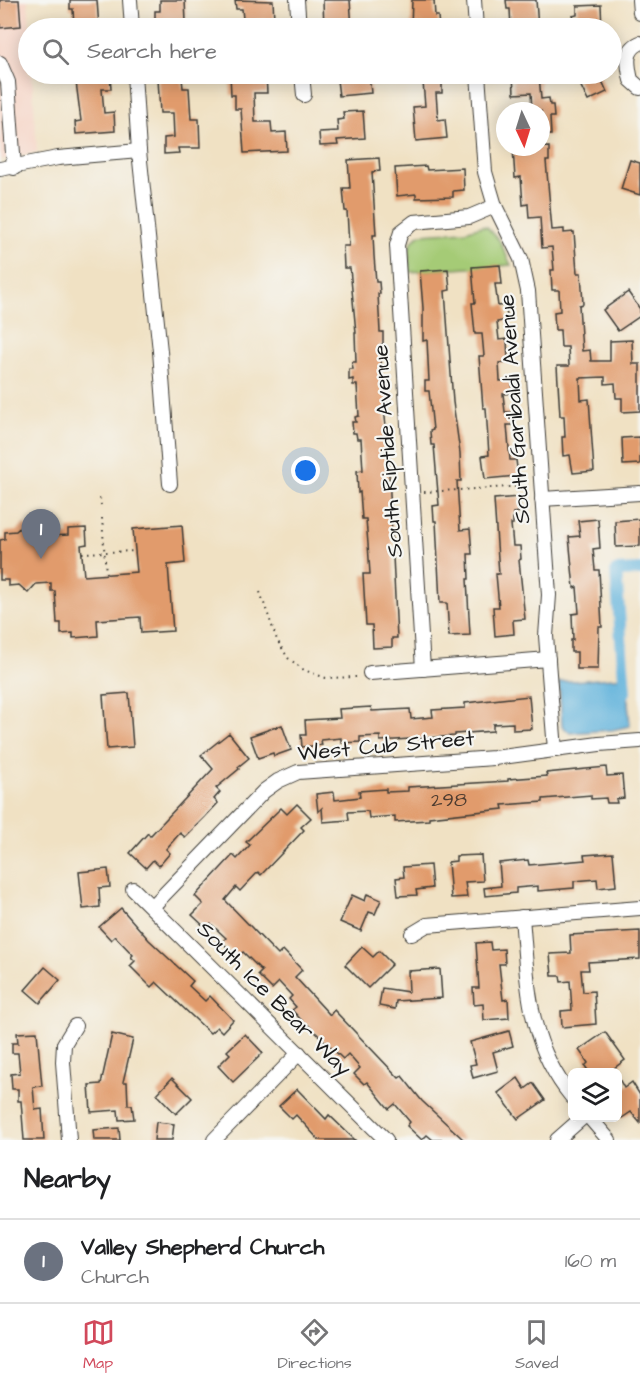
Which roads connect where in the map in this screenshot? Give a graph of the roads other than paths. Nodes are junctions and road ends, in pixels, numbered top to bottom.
1 (130, 0) edge
2 (297, 0) edge
3 (474, 0) edge
4 (639, 0) edge
5 (640, 13) edge
6 (131, 18) edge
7 (298, 18) edge
8 (475, 18) edge
9 (640, 43) edge
10 (0, 63) edge
11 (135, 84) edge
12 (303, 84) edge
13 (479, 84) edge
14 (640, 88) edge
15 (304, 95) dead end
16 (139, 151) junction
17 (14, 168) junction
18 (0, 169) edge
19 (495, 206) junction
20 (170, 484) dead end
21 (640, 493) edge
22 (542, 499) junction
23 (548, 659) junction
24 (423, 669) junction
25 (366, 674) road end
26 (640, 741) edge
27 (555, 750) junction
28 (133, 889) dead end
29 (152, 907) junction
30 (640, 908) edge
31 (522, 917) junction
32 (412, 934) dead end
33 (75, 1026) dead end
34 (299, 1053) junction
35 (568, 1090) edge
36 (577, 1122) edge
37 (593, 1122) edge
38 (69, 1140) edge
39 (214, 1140) edge
40 (386, 1140) edge
41 (557, 1140) edge
42 (609, 1140) edge

1 - 6 street
2 - 7 street
3 - 8 street
4 - 5 street
9 - 14 street
10 - 17 street
11 - 16 street
12 - 15 street
13 - 19 street, South Garibaldi Avenue
16 - 17 street
16 - 20 street
17 - 18 street
19 - 22 street, South Garibaldi Avenue
19 - 24 street, South Riptide Avenue
21 - 22 street
22 - 23 street, South Garibaldi Avenue
23 - 24 street
23 - 27 street, South Garibaldi Avenue
24 - 25 street
26 - 27 street, West Cub Street
27 - 29 street, West Cub Street
28 - 29 street, South Ice Bear Way
29 - 34 street, South Ice Bear Way
30 - 31 street
31 - 32 street
31 - 35 street
33 - 38 street
34 - 39 street
34 - 40 street, South Ice Bear Way
36 - 41 street
37 - 42 street

